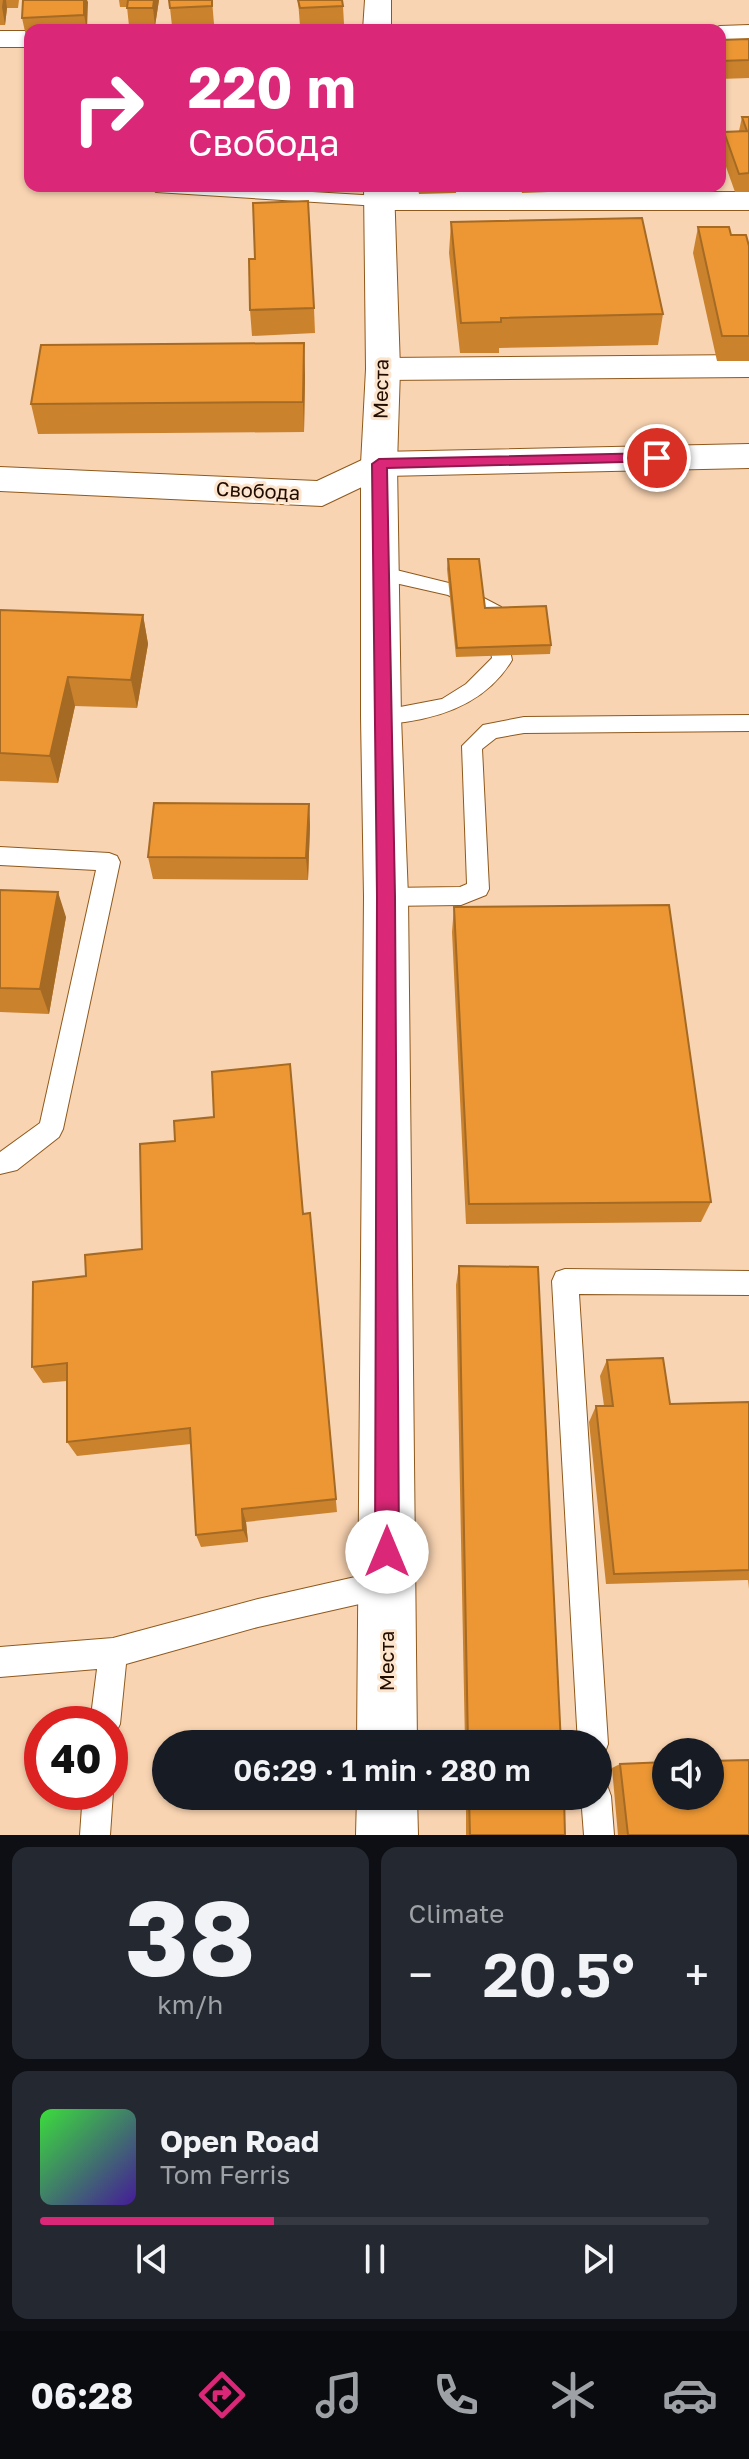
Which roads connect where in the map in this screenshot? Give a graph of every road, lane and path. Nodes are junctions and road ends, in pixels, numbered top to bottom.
1 (378, 0) edge
2 (377, 24) edge
3 (749, 33) edge
4 (726, 34) edge
5 (0, 39) edge
6 (24, 39) edge
7 (342, 192) edge
8 (379, 193) edge
9 (749, 201) edge
10 (749, 366) edge
11 (383, 369) junction
12 (749, 456) edge
13 (379, 464) junction
14 (0, 479) edge
15 (380, 573) junction
16 (381, 717) junction
17 (749, 723) edge
18 (0, 856) edge
19 (386, 897) junction
20 (0, 1163) edge
21 (749, 1283) edge
22 (387, 1584) junction
23 (113, 1653) junction
24 (0, 1662) edge
25 (107, 1706) edge
26 (387, 1730) edge
27 (592, 1730) edge
28 (97, 1810) edge
29 (387, 1810) edge
30 (597, 1810) edge
31 (95, 1835) edge
32 (387, 1835) edge
33 (599, 1835) edge

1 - 2 street
3 - 4 street
5 - 6 street
7 - 8 lane
8 - 9 street
8 - 11 street, Места
10 - 11 street
11 - 13 street, Места
12 - 13 street, Свобода
13 - 14 street, Свобода
13 - 15 street, Места
15 - 16 street, Места
15 - 16 lane
16 - 19 street, Места
17 - 19 lane
18 - 20 lane
19 - 22 street, Места
21 - 27 lane
22 - 23 lane
22 - 26 street, Места
23 - 24 lane
23 - 25 lane
28 - 31 lane
29 - 32 street
30 - 33 lane

